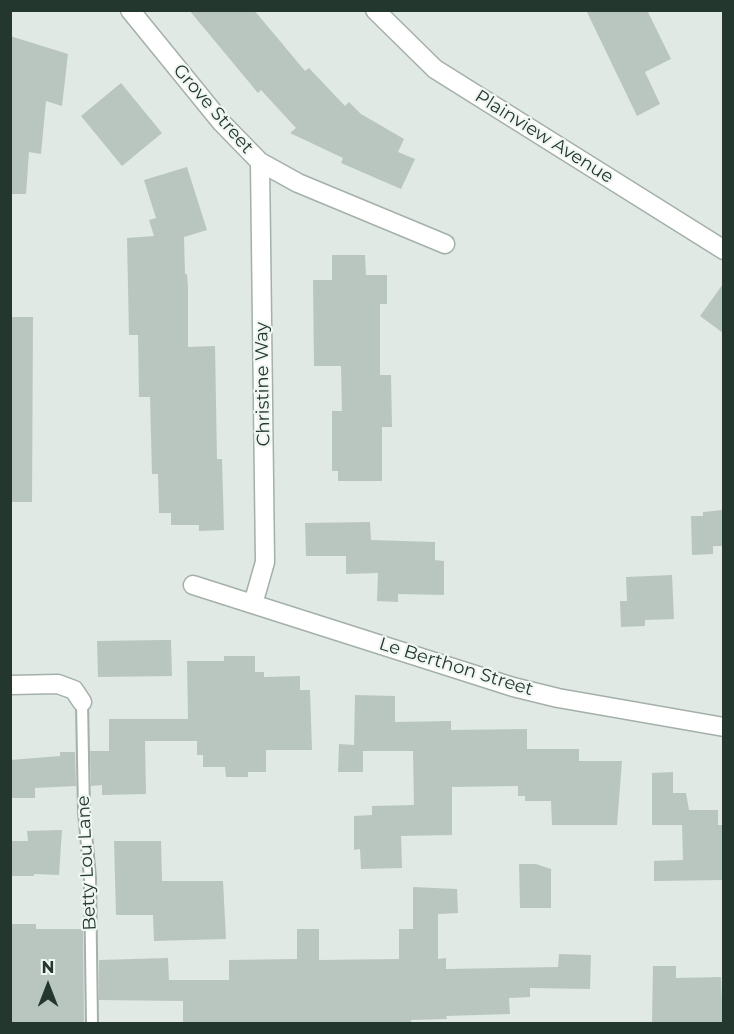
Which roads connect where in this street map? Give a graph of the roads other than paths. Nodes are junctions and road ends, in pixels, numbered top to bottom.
1 (130, 10) edge
2 (375, 10) edge
3 (260, 162) junction
4 (445, 244) dead end
5 (723, 250) edge
6 (194, 585) dead end
7 (253, 604) junction
8 (10, 685) edge
9 (81, 702) joint
10 (723, 727) edge
11 (92, 1023) edge

1 - 3 street, Grove Street
2 - 5 street, Plainview Avenue
3 - 4 street, Grove Street
3 - 7 street, Christine Way
6 - 7 street, Le Berthon Street
7 - 10 street, Le Berthon Street
8 - 9 street
9 - 11 lane, Betty Lou Lane

